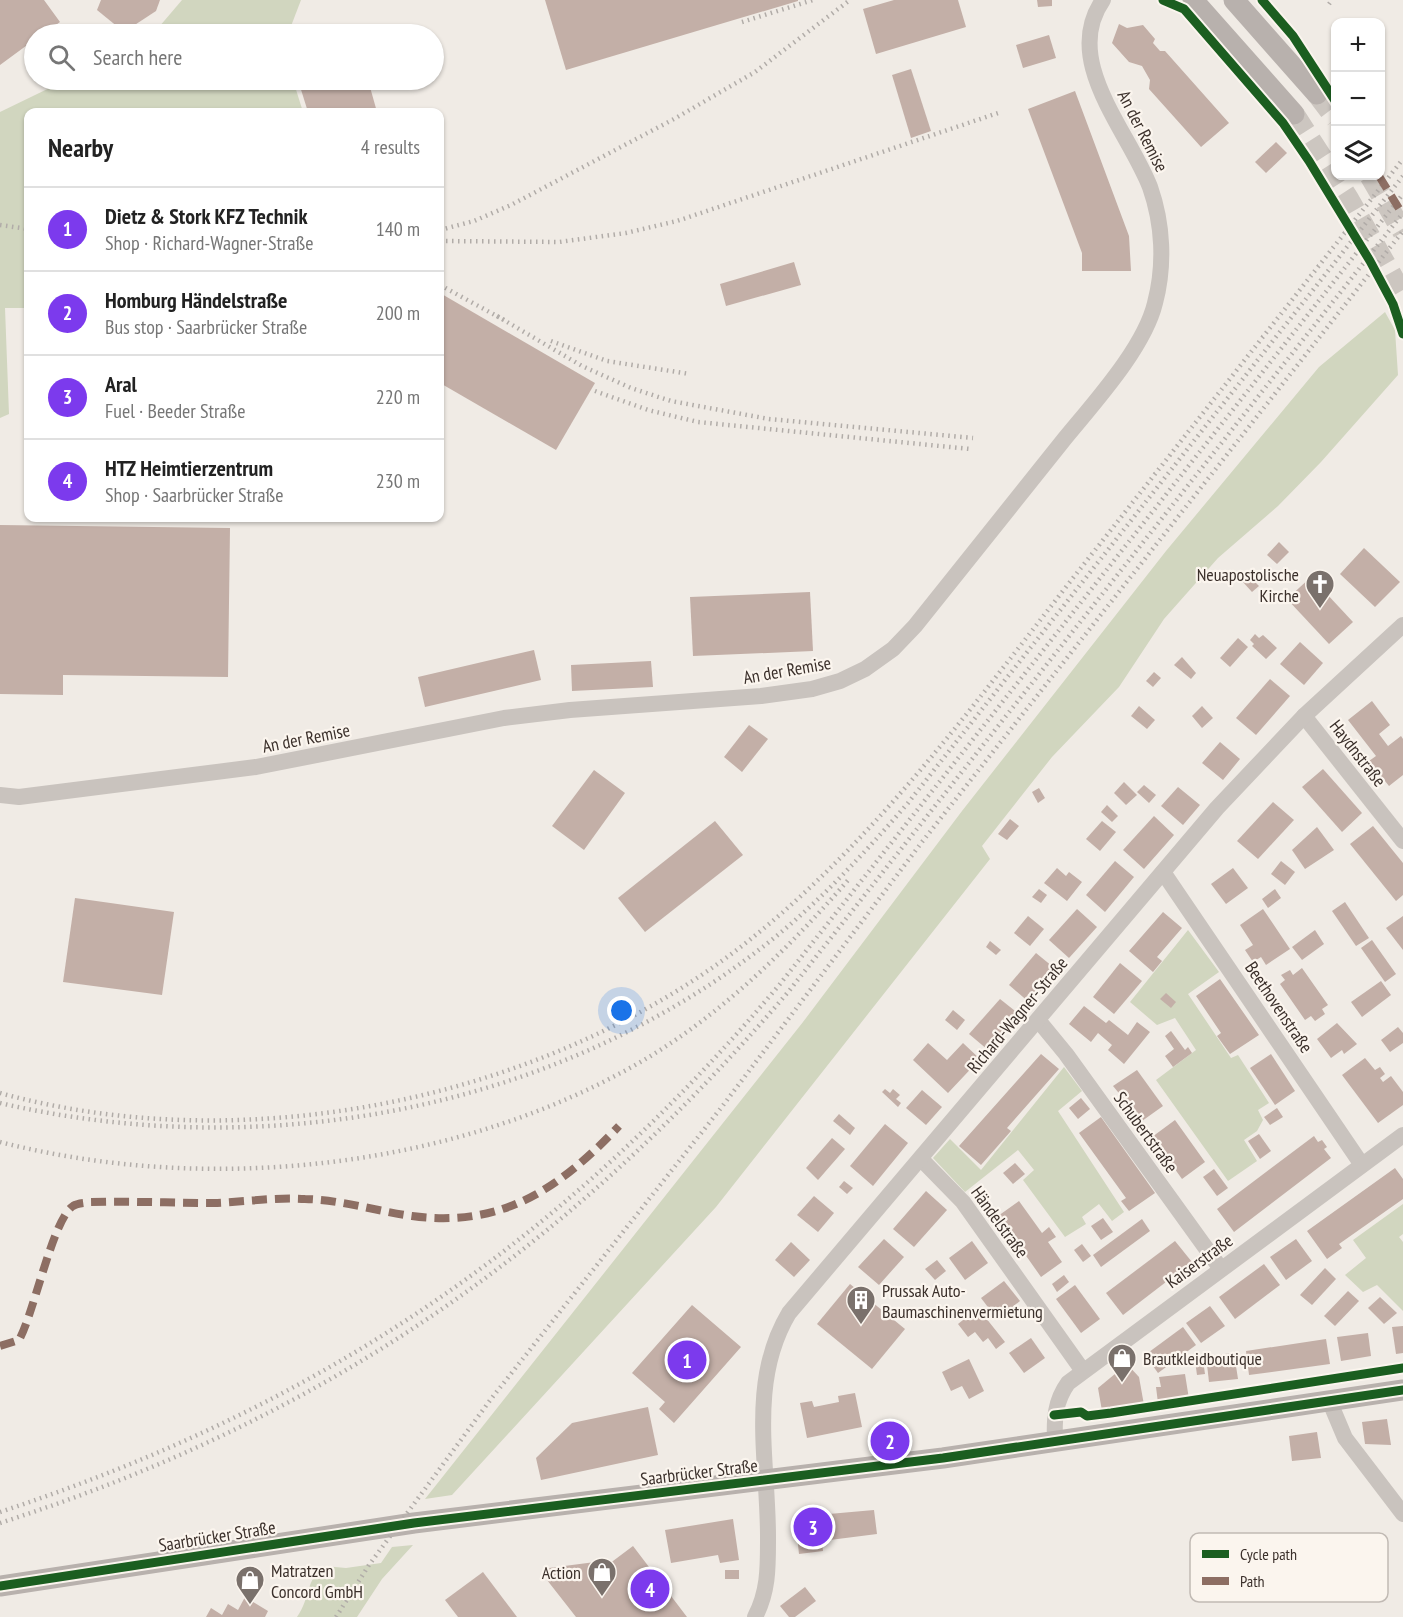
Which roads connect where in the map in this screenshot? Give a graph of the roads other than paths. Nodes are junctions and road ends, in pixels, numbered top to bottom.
1 (1103, 0) edge
2 (1193, 0) edge
3 (1234, 0) edge
4 (1317, 94) tunnel mouth
5 (1294, 114) tunnel mouth
6 (1403, 626) edge
7 (1304, 716) junction
8 (0, 795) edge
9 (1403, 841) edge
10 (1162, 872) junction
11 (1038, 1020) junction
12 (1403, 1134) edge
13 (921, 1159) junction
14 (1362, 1165) junction
15 (1221, 1269) junction
16 (1083, 1371) junction
17 (1403, 1390) edge
18 (1329, 1400) junction
19 (1055, 1441) junction
20 (765, 1480) junction
21 (1403, 1514) edge
22 (0, 1586) edge
23 (755, 1617) edge

1 - 8 street, An der Remise
2 - 5 main road
3 - 4 main road
6 - 7 street, Richard-Wagner-Straße
7 - 9 street, Haydnstraße
7 - 10 street, Richard-Wagner-Straße
10 - 11 street, Richard-Wagner-Straße
10 - 14 street, Beethovenstraße
11 - 13 street, Richard-Wagner-Straße
11 - 15 street, Schubertstraße
12 - 14 street, Kaiserstraße
13 - 16 street, Händelstraße
13 - 20 street, Richard-Wagner-Straße
14 - 15 street, Kaiserstraße
15 - 16 street, Kaiserstraße
16 - 19 street, Kaiserstraße
17 - 18 main road, Saarbrücker Straße
18 - 19 main road, Saarbrücker Straße
18 - 21 street
19 - 20 main road, Saarbrücker Straße
20 - 22 main road, Saarbrücker Straße
20 - 23 street, Richard-Wagner-Straße

